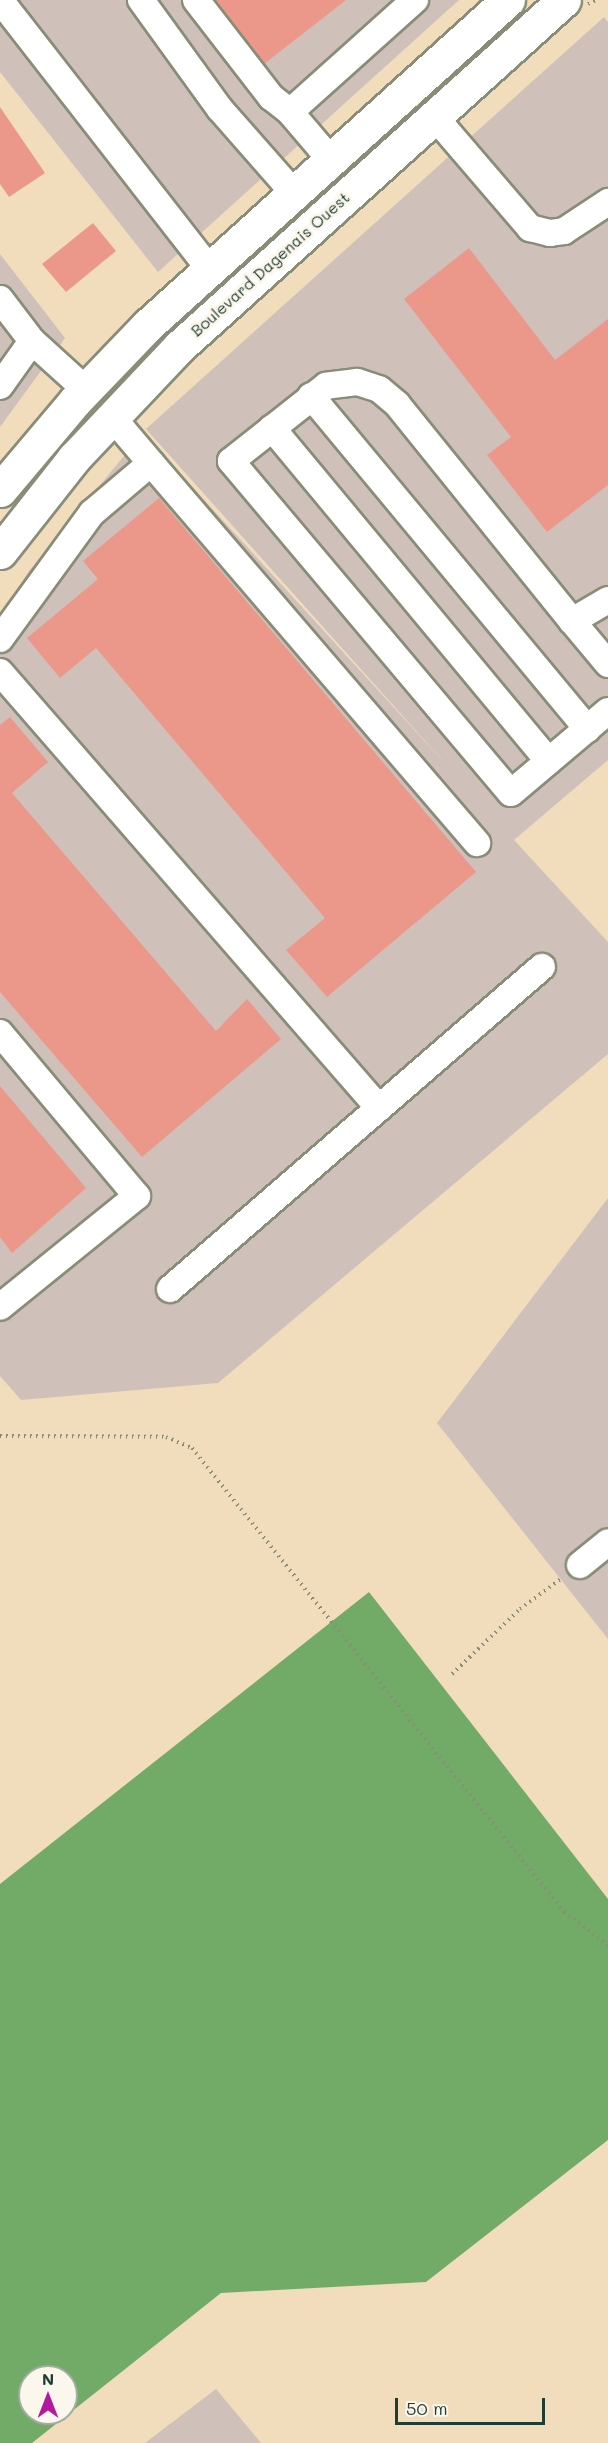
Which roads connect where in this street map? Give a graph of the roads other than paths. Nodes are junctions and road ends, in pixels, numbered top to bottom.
1 (0, 0) edge
2 (141, 0) edge
3 (196, 0) edge
4 (415, 0) edge
5 (508, 0) edge
6 (564, 0) edge
7 (290, 112) junction
8 (434, 116) junction
9 (330, 159) junction
10 (293, 192) junction
11 (608, 202) edge
12 (209, 268) junction
13 (0, 298) edge
14 (32, 341) junction
15 (0, 386) edge
16 (85, 389) junction
17 (311, 396) junction
18 (112, 417) junction
19 (272, 428) junction
20 (151, 463) junction
21 (0, 490) edge
22 (0, 552) edge
23 (608, 600) edge
24 (572, 621) junction
25 (0, 639) edge
26 (608, 664) edge
27 (0, 672) edge
28 (608, 711) edge
29 (587, 729) junction
30 (548, 761) junction
31 (477, 843) dead end
32 (542, 967) dead end
33 (0, 1033) edge
34 (379, 1108) junction
35 (170, 1289) dead end
36 (0, 1307) edge
37 (608, 1542) edge
38 (580, 1565) road end

1 - 12 lane
2 - 10 lane
3 - 7 lane
4 - 7 lane
5 - 9 main road
6 - 8 main road, Boulevard Dagenais Ouest
7 - 9 lane
8 - 11 lane
8 - 18 main road, Boulevard Dagenais Ouest
9 - 10 main road
10 - 12 main road
12 - 16 main road
13 - 14 lane
14 - 15 lane
14 - 16 lane
16 - 21 main road
17 - 19 lane
17 - 24 lane
17 - 29 lane
18 - 20 lane
18 - 22 main road, Boulevard Dagenais Ouest
19 - 30 lane
19 - 30 lane
20 - 25 lane
20 - 31 lane
23 - 24 lane
24 - 26 lane
27 - 34 lane
28 - 29 lane
29 - 30 lane
32 - 34 lane
33 - 36 lane
34 - 35 lane
37 - 38 lane

